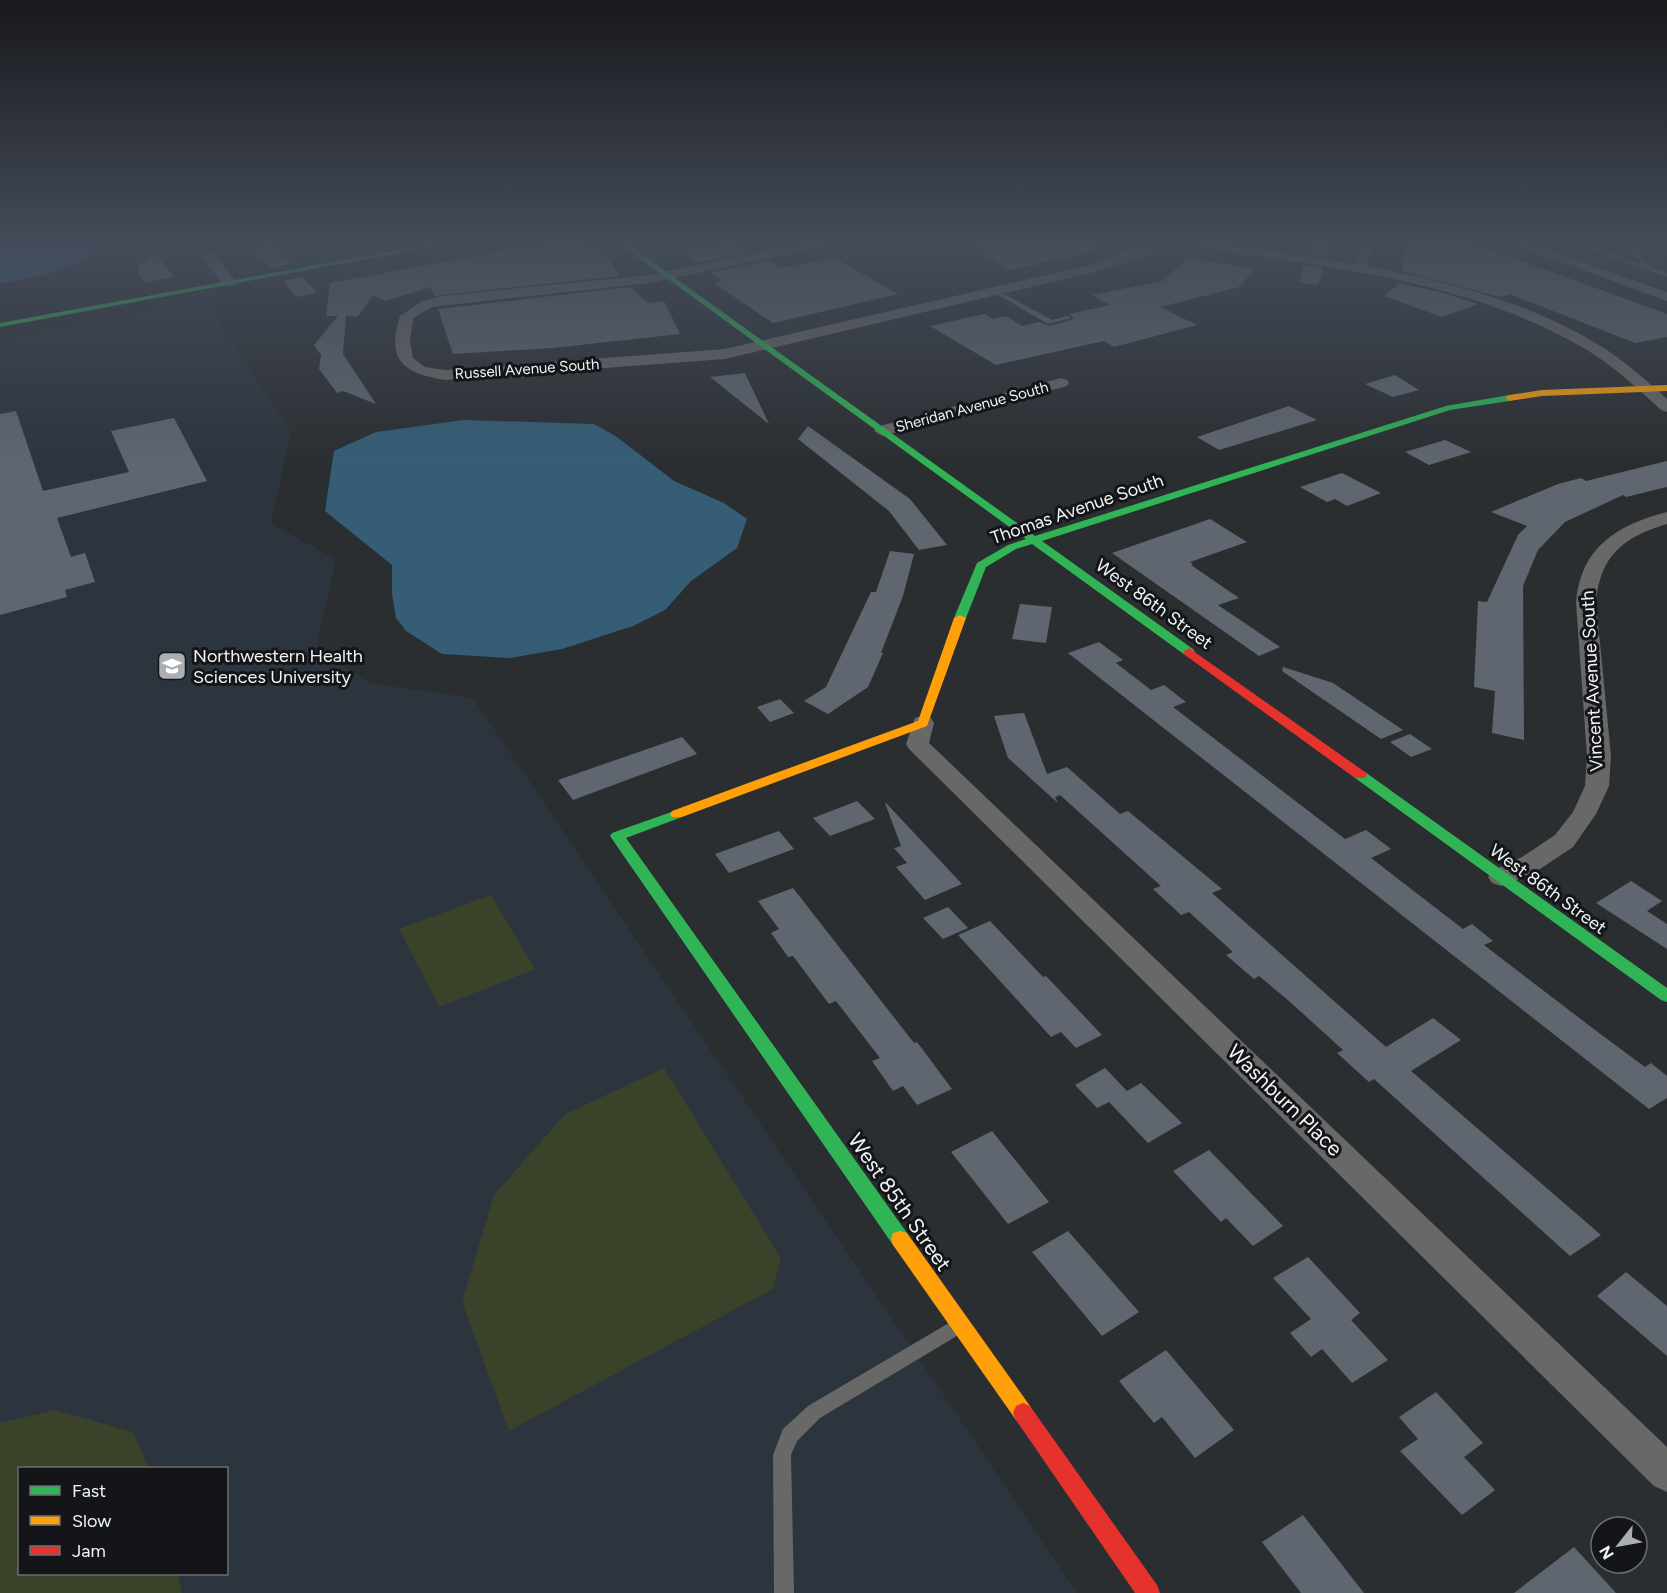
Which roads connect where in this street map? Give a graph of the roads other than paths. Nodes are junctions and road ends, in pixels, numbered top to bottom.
1 (47, 316) edge
2 (406, 316) edge
3 (722, 316) edge
4 (888, 316) edge
5 (1041, 316) edge
6 (1531, 316) edge
7 (1067, 318) dead end
8 (0, 325) edge
9 (763, 346) junction
10 (1061, 383) dead end
11 (1645, 388) junction
12 (1667, 388) edge
13 (1667, 407) edge
14 (882, 431) junction
15 (1664, 521) edge
16 (1034, 540) junction
17 (923, 723) junction
18 (1501, 877) junction
19 (1667, 996) edge
20 (960, 1324) junction
21 (1667, 1473) edge
22 (784, 1593) edge
23 (1149, 1593) edge

1 - 8 street
2 - 9 street, Russell Avenue South
3 - 9 street, West 86th Street
4 - 9 street, Russell Avenue South
5 - 7 lane
6 - 11 street
9 - 14 street, West 86th Street
10 - 14 street, Sheridan Avenue South
11 - 12 street, Thomas Avenue South
11 - 13 street
11 - 16 street, Thomas Avenue South
14 - 16 street, West 86th Street
15 - 18 street, Vincent Avenue South
16 - 17 street, Thomas Avenue South
16 - 18 street, West 86th Street
17 - 20 street, West 85th Street
17 - 21 street, Washburn Place
18 - 19 street, West 86th Street
20 - 22 lane
20 - 23 street, West 85th Street

